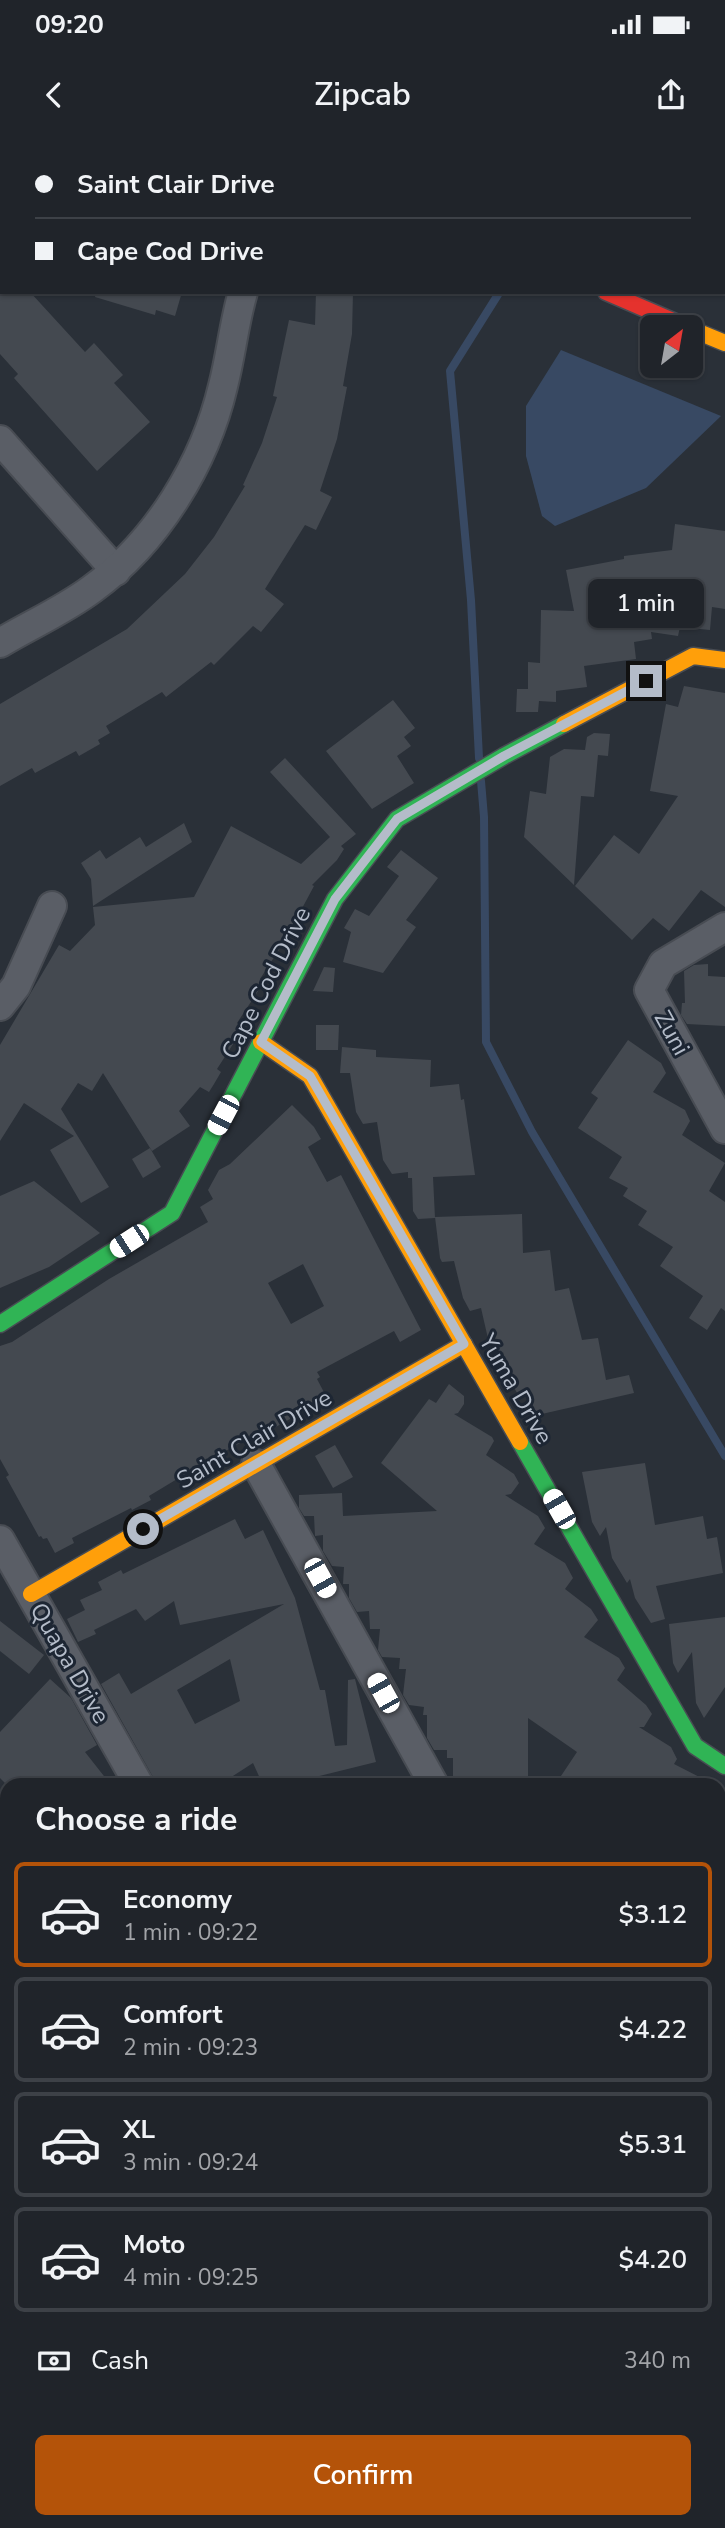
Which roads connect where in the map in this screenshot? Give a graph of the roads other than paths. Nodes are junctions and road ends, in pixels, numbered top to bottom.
1 (242, 294) edge
2 (611, 294) edge
3 (659, 315) edge
4 (704, 334) edge
5 (725, 343) edge
6 (0, 440) edge
7 (116, 571) junction
8 (0, 643) edge
9 (725, 660) edge
10 (52, 906) dead end
11 (725, 927) edge
12 (0, 1006) edge
13 (261, 1042) junction
14 (725, 1129) edge
15 (0, 1324) edge
16 (464, 1344) junction
17 (256, 1464) junction
18 (0, 1540) edge
19 (31, 1594) junction
20 (725, 1766) edge
21 (135, 1778) edge
22 (430, 1778) edge

1 - 7 street
2 - 3 street
4 - 5 street
6 - 7 street
7 - 8 street
9 - 13 street, Cape Cod Drive
10 - 12 street
11 - 14 street, Zuni
13 - 15 street, Cape Cod Drive
13 - 16 street, Yuma Drive
16 - 17 street, Saint Clair Drive
16 - 20 street, Yuma Drive
17 - 19 street, Saint Clair Drive
17 - 22 street
18 - 19 street, Quapa Drive
19 - 21 street, Quapa Drive

